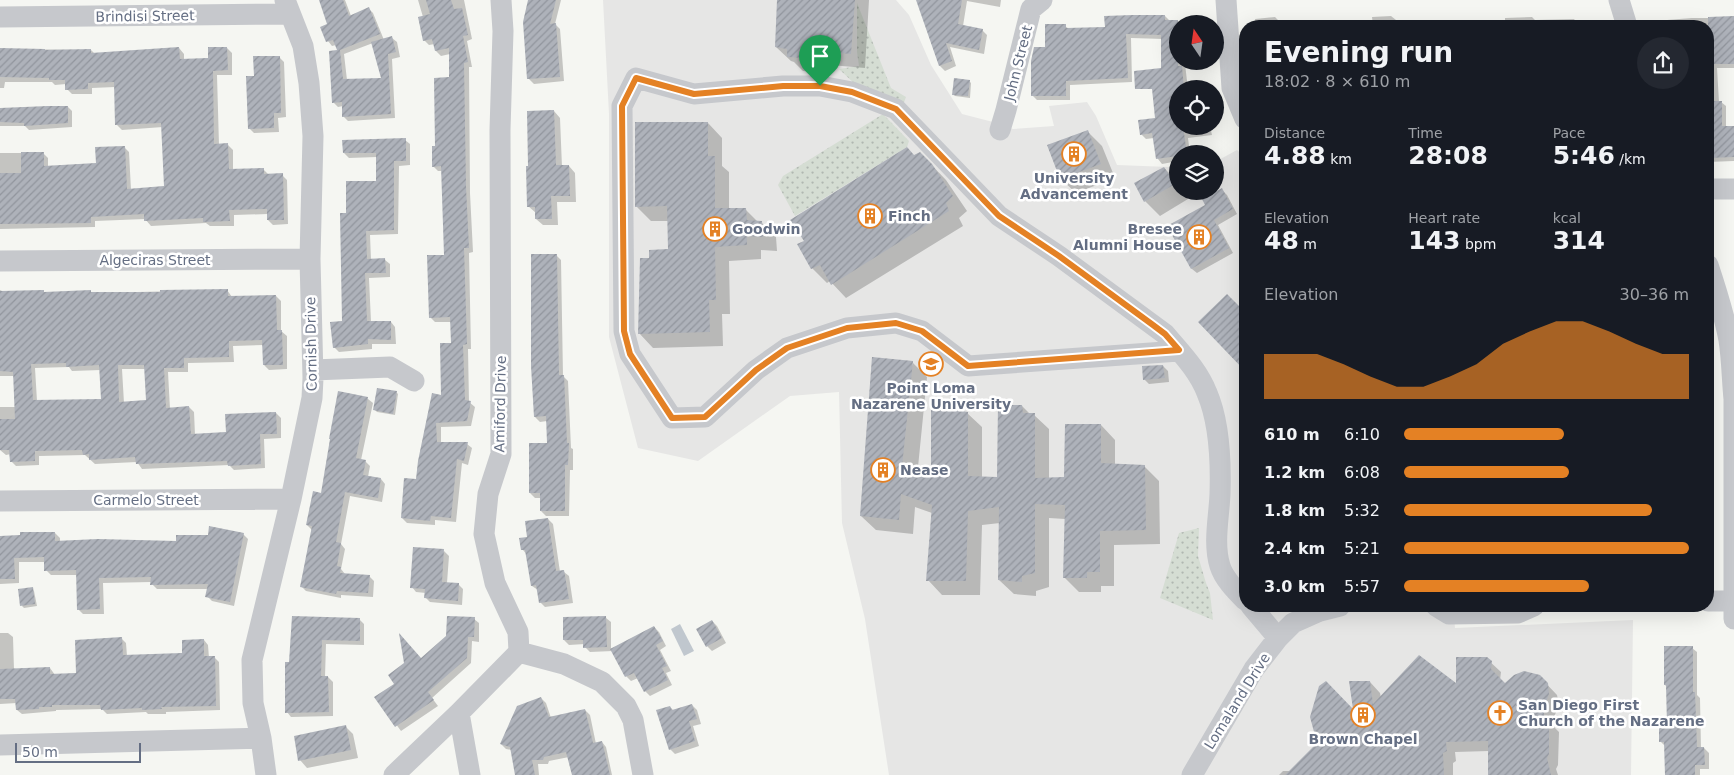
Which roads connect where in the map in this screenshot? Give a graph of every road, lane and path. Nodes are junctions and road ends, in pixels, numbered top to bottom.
1 (500, 0) edge
2 (1042, 0) edge
3 (1226, 0) edge
4 (1619, 0) edge
5 (287, 7) edge
6 (0, 17) edge
7 (1625, 20) edge
8 (1239, 105) edge
9 (1000, 130) dead end
10 (1734, 189) edge
11 (1714, 190) edge
12 (310, 258) junction
13 (0, 261) edge
14 (1714, 285) edge
15 (1179, 350) junction
16 (313, 370) junction
17 (414, 381) dead end
18 (291, 499) junction
19 (0, 502) edge
20 (1239, 594) edge
21 (1714, 600) edge
22 (1734, 601) edge
23 (1256, 612) edge
24 (1318, 612) edge
25 (1446, 612) edge
26 (1522, 612) edge
27 (1734, 619) edge
28 (1278, 638) junction
29 (519, 652) junction
30 (459, 713) junction
31 (261, 738) junction
32 (0, 745) edge
33 (266, 775) edge
34 (394, 775) edge
35 (470, 775) edge
36 (643, 775) edge
37 (1192, 775) edge

1 - 29 street, Amiford Drive
2 - 9 street, John Street
3 - 8 street
4 - 7 street
5 - 6 street, Brindisi Street
5 - 12 street, Cornish Drive
10 - 11 street
12 - 13 street, Algeciras Street
12 - 16 street, Cornish Drive
14 - 22 street
15 - 15 street
15 - 20 street
16 - 17 street
16 - 18 street, Cornish Drive
18 - 19 street, Carmelo Street
18 - 31 street, Cornish Drive
21 - 22 street
22 - 27 street
23 - 28 street
24 - 28 street, Lomaland Drive
25 - 26 street
28 - 37 street, Lomaland Drive
29 - 30 street
29 - 36 street
30 - 34 street
30 - 35 street
31 - 32 street
31 - 33 street, Cornish Drive

